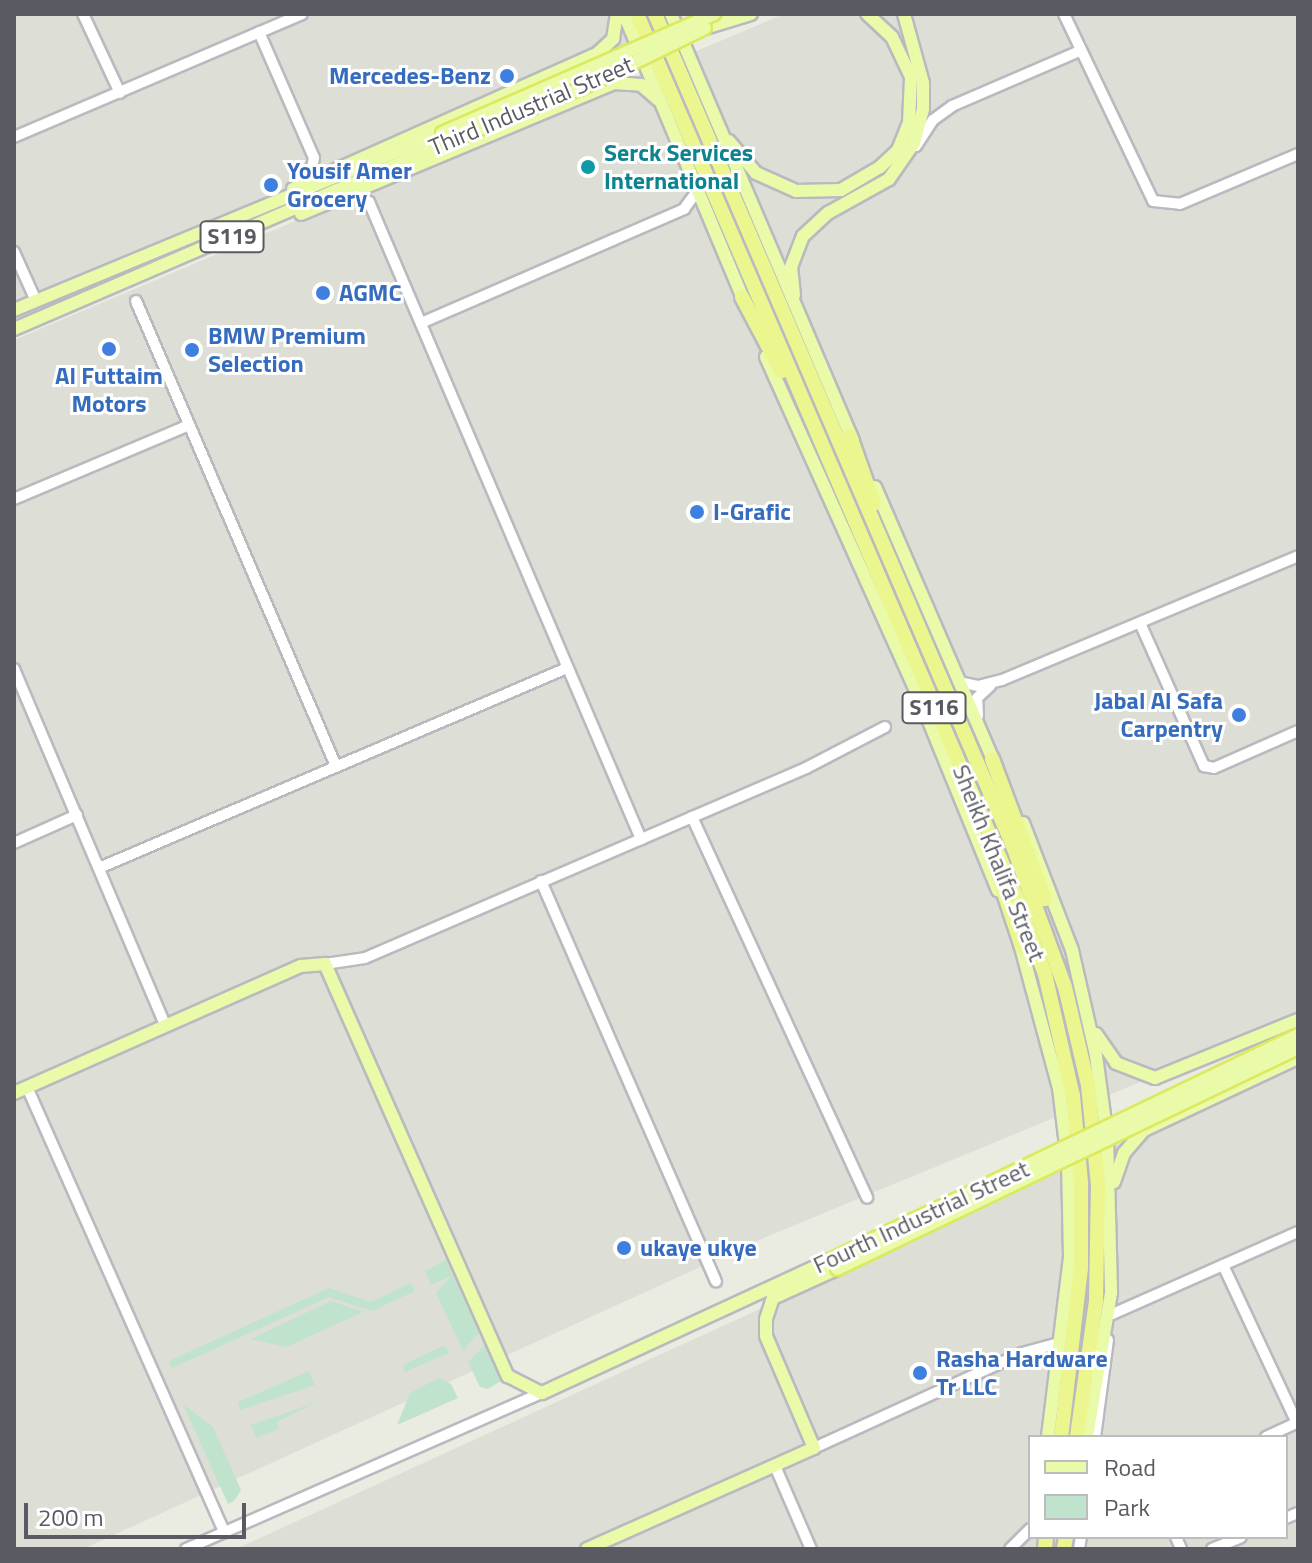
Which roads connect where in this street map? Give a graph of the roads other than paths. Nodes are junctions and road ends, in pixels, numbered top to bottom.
1 (83, 14) edge
2 (302, 14) edge
3 (617, 14) edge
4 (624, 14) edge
5 (637, 14) edge
6 (655, 14) edge
7 (671, 14) edge
8 (714, 14) edge
9 (739, 14) edge
10 (751, 14) edge
11 (867, 14) edge
12 (904, 14) edge
13 (1064, 14) edge
14 (705, 28) junction
15 (259, 32) junction
16 (1080, 51) junction
17 (120, 93) junction
18 (668, 116) junction
19 (716, 123) junction
20 (14, 137) edge
21 (445, 137) junction
22 (910, 153) junction
23 (1298, 154) edge
24 (314, 158) junction
25 (338, 167) junction
26 (309, 182) junction
27 (377, 184) junction
28 (698, 190) junction
29 (353, 194) junction
30 (369, 202) junction
31 (684, 209) junction
32 (254, 212) junction
33 (708, 213) junction
34 (260, 226) junction
35 (14, 252) edge
36 (742, 297) junction
37 (36, 301) junction
38 (136, 301) dead end
39 (14, 310) edge
40 (421, 323) junction
41 (14, 329) edge
42 (806, 336) junction
43 (809, 415) junction
44 (189, 425) junction
45 (850, 436) junction
46 (14, 499) edge
47 (1298, 556) edge
48 (890, 558) junction
49 (1140, 623) junction
50 (567, 668) junction
51 (14, 669) edge
52 (1002, 680) junction
53 (959, 682) junction
54 (885, 727) dead end
55 (1298, 731) edge
56 (989, 752) junction
57 (336, 766) junction
58 (77, 815) junction
59 (981, 816) junction
60 (692, 817) junction
61 (641, 839) junction
62 (14, 843) edge
63 (99, 868) junction
64 (541, 881) junction
65 (1049, 938) junction
66 (1022, 947) junction
67 (325, 964) junction
68 (1086, 1007) junction
69 (1298, 1020) edge
70 (165, 1024) junction
71 (1298, 1035) edge
72 (1298, 1048) edge
73 (1298, 1058) edge
74 (27, 1087) junction
75 (14, 1093) edge
76 (1112, 1193) junction
77 (867, 1198) dead end
78 (1298, 1232) edge
79 (835, 1264) junction
80 (1223, 1265) junction
81 (716, 1281) dead end
82 (1107, 1322) junction
83 (1060, 1343) junction
84 (542, 1393) junction
85 (1298, 1423) edge
86 (1045, 1435) edge
87 (1061, 1435) edge
88 (1077, 1435) edge
89 (1087, 1435) edge
90 (1095, 1435) edge
91 (1271, 1435) edge
92 (814, 1448) junction
93 (775, 1466) junction
94 (1028, 1531) edge
95 (224, 1532) junction
96 (1236, 1539) edge
97 (615, 1543) edge
98 (186, 1549) edge
99 (587, 1549) edge
100 (811, 1549) edge
101 (1010, 1549) edge
102 (1212, 1549) edge

1 - 17 street
2 - 15 street
3 - 25 main road
4 - 18 main road
5 - 43 highway, Sheikh Khalifa Street / S116
6 - 48 highway, Sheikh Khalifa Street / S116
7 - 19 main road
8 - 21 main road, Third Industrial Street / S119, bridge
9 - 14 main road, Third Industrial Street / S119
10 - 14 main road
11 - 19 main road
12 - 22 main road
13 - 16 street
14 - 21 main road, Third Industrial Street / S119, bridge
15 - 17 street
15 - 24 street
16 - 22 street
16 - 23 street
17 - 20 street
18 - 27 main road
18 - 28 main road
19 - 42 main road
21 - 32 main road, Third Industrial Street / S119
21 - 34 main road, Third Industrial Street / S119
22 - 42 main road
24 - 25 street
24 - 26 street
25 - 26 main road
26 - 32 main road
27 - 29 main road
27 - 30 street
28 - 31 street
28 - 33 main road
29 - 30 street
29 - 34 main road
30 - 40 street
31 - 33 street
31 - 40 street
32 - 37 main road, Third Industrial Street / S119
33 - 36 main road
34 - 41 main road, Third Industrial Street / S119
35 - 37 street
36 - 43 highway
36 - 66 main road
37 - 39 main road, Third Industrial Street / S119
38 - 44 street
40 - 50 street
42 - 45 main road
43 - 59 highway, Sheikh Khalifa Street / S116
44 - 46 street
44 - 57 street
45 - 48 highway
45 - 53 main road
47 - 49 street
48 - 65 highway, Sheikh Khalifa Street / S116
49 - 52 street
49 - 55 street
50 - 57 street
50 - 61 street
51 - 58 street
52 - 53 street
52 - 56 street
53 - 56 main road
54 - 60 street
56 - 65 highway
56 - 68 main road
57 - 63 street
58 - 62 street
58 - 63 street
59 - 66 highway
59 - 87 highway, Sheikh Khalifa Street / S116
60 - 61 street
60 - 77 street
61 - 64 street
63 - 70 street
64 - 67 street
64 - 81 street
65 - 88 highway, Sheikh Khalifa Street / S116
66 - 83 main road
67 - 70 main road
67 - 84 main road
68 - 69 main road
68 - 76 main road
70 - 74 main road
71 - 79 main road, Fourth Industrial Street, bridge
72 - 79 main road, Fourth Industrial Street, bridge
73 - 76 main road
74 - 75 main road
74 - 95 street
76 - 82 main road
78 - 80 street
79 - 84 main road, Fourth Industrial Street
79 - 92 main road, Fourth Industrial Street
80 - 82 street
80 - 85 street
82 - 89 main road
82 - 90 street
83 - 86 main road
83 - 92 street
84 - 95 street
85 - 91 street
92 - 93 main road
93 - 97 main road
93 - 100 street
94 - 101 street
95 - 98 street
96 - 102 street
97 - 99 main road

